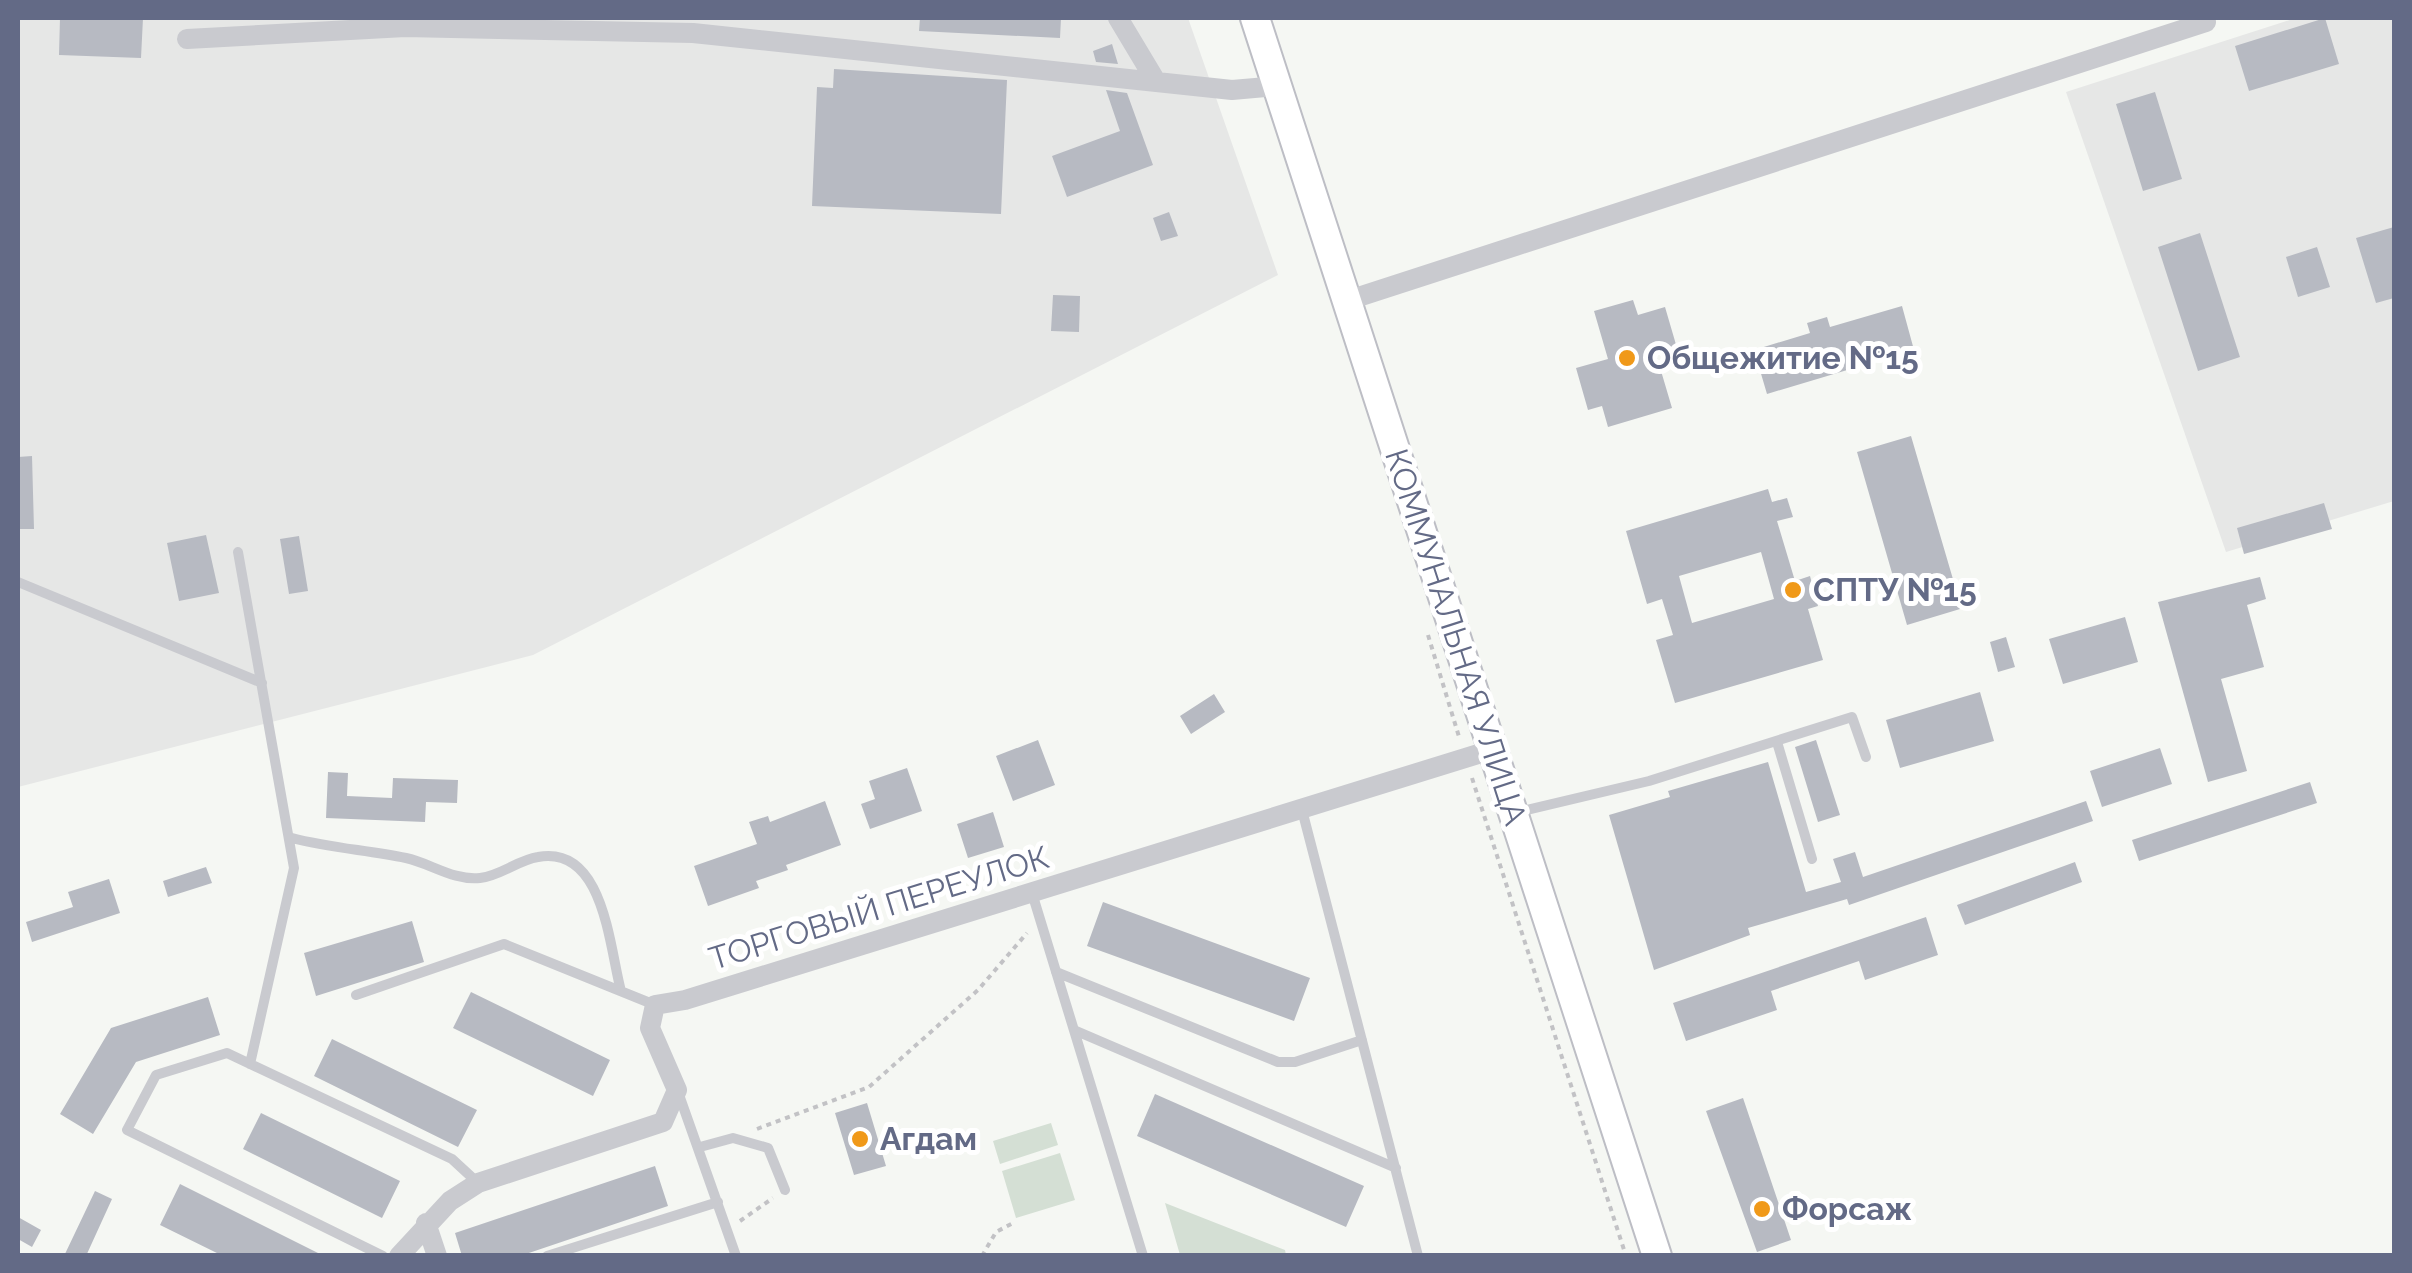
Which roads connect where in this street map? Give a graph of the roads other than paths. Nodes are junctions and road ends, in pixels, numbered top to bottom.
1 (1118, 18) edge
2 (1254, 18) edge
3 (2206, 22) dead end
4 (187, 40) dead end
5 (1154, 78) junction
6 (1278, 86) junction
7 (1349, 300) junction
8 (238, 552) dead end
9 (18, 582) edge
10 (262, 683) junction
11 (1777, 742) junction
12 (1491, 750) junction
13 (1866, 756) dead end
14 (1301, 809) junction
15 (1512, 813) junction
16 (292, 838) junction
17 (1812, 859) dead end
18 (1032, 892) junction
19 (1056, 972) junction
20 (621, 991) junction
21 (356, 995) dead end
22 (655, 1005) junction
23 (1074, 1030) junction
24 (1362, 1040) junction
25 (250, 1064) junction
26 (677, 1090) junction
27 (700, 1147) junction
28 (1396, 1168) junction
29 (478, 1183) junction
30 (785, 1190) road end
31 (718, 1202) junction
32 (426, 1223) junction
33 (384, 1256) edge
34 (398, 1256) edge
35 (437, 1256) edge
36 (547, 1256) edge
37 (736, 1256) edge
38 (1143, 1256) edge
39 (1418, 1256) edge
40 (1657, 1256) edge

1 - 5 street
2 - 6 main road, КОММУНАЛЬНАЯ УЛИЦА
3 - 7 street
4 - 5 street
5 - 6 street
6 - 7 main road, КОММУНАЛЬНАЯ УЛИЦА
7 - 12 main road, КОММУНАЛЬНАЯ УЛИЦА
8 - 10 lane
9 - 10 lane
10 - 16 lane
11 - 13 lane
11 - 15 lane
11 - 17 lane
12 - 14 street, ТОРГОВЫЙ ПЕРЕУЛОК
12 - 15 main road, КОММУНАЛЬНАЯ УЛИЦА
14 - 18 street, ТОРГОВЫЙ ПЕРЕУЛОК
14 - 24 lane
15 - 40 main road, КОММУНАЛЬНАЯ УЛИЦА
16 - 20 lane
16 - 25 lane
18 - 19 lane
18 - 22 street, ТОРГОВЫЙ ПЕРЕУЛОК
19 - 23 lane
19 - 24 lane
20 - 21 lane
20 - 22 lane
22 - 26 street
23 - 28 lane
23 - 38 lane
24 - 28 lane
25 - 29 lane
25 - 33 lane
26 - 27 lane
26 - 29 street
27 - 30 lane
27 - 31 lane
28 - 39 lane
29 - 32 street
31 - 36 lane
31 - 37 lane
32 - 34 street
32 - 35 street

